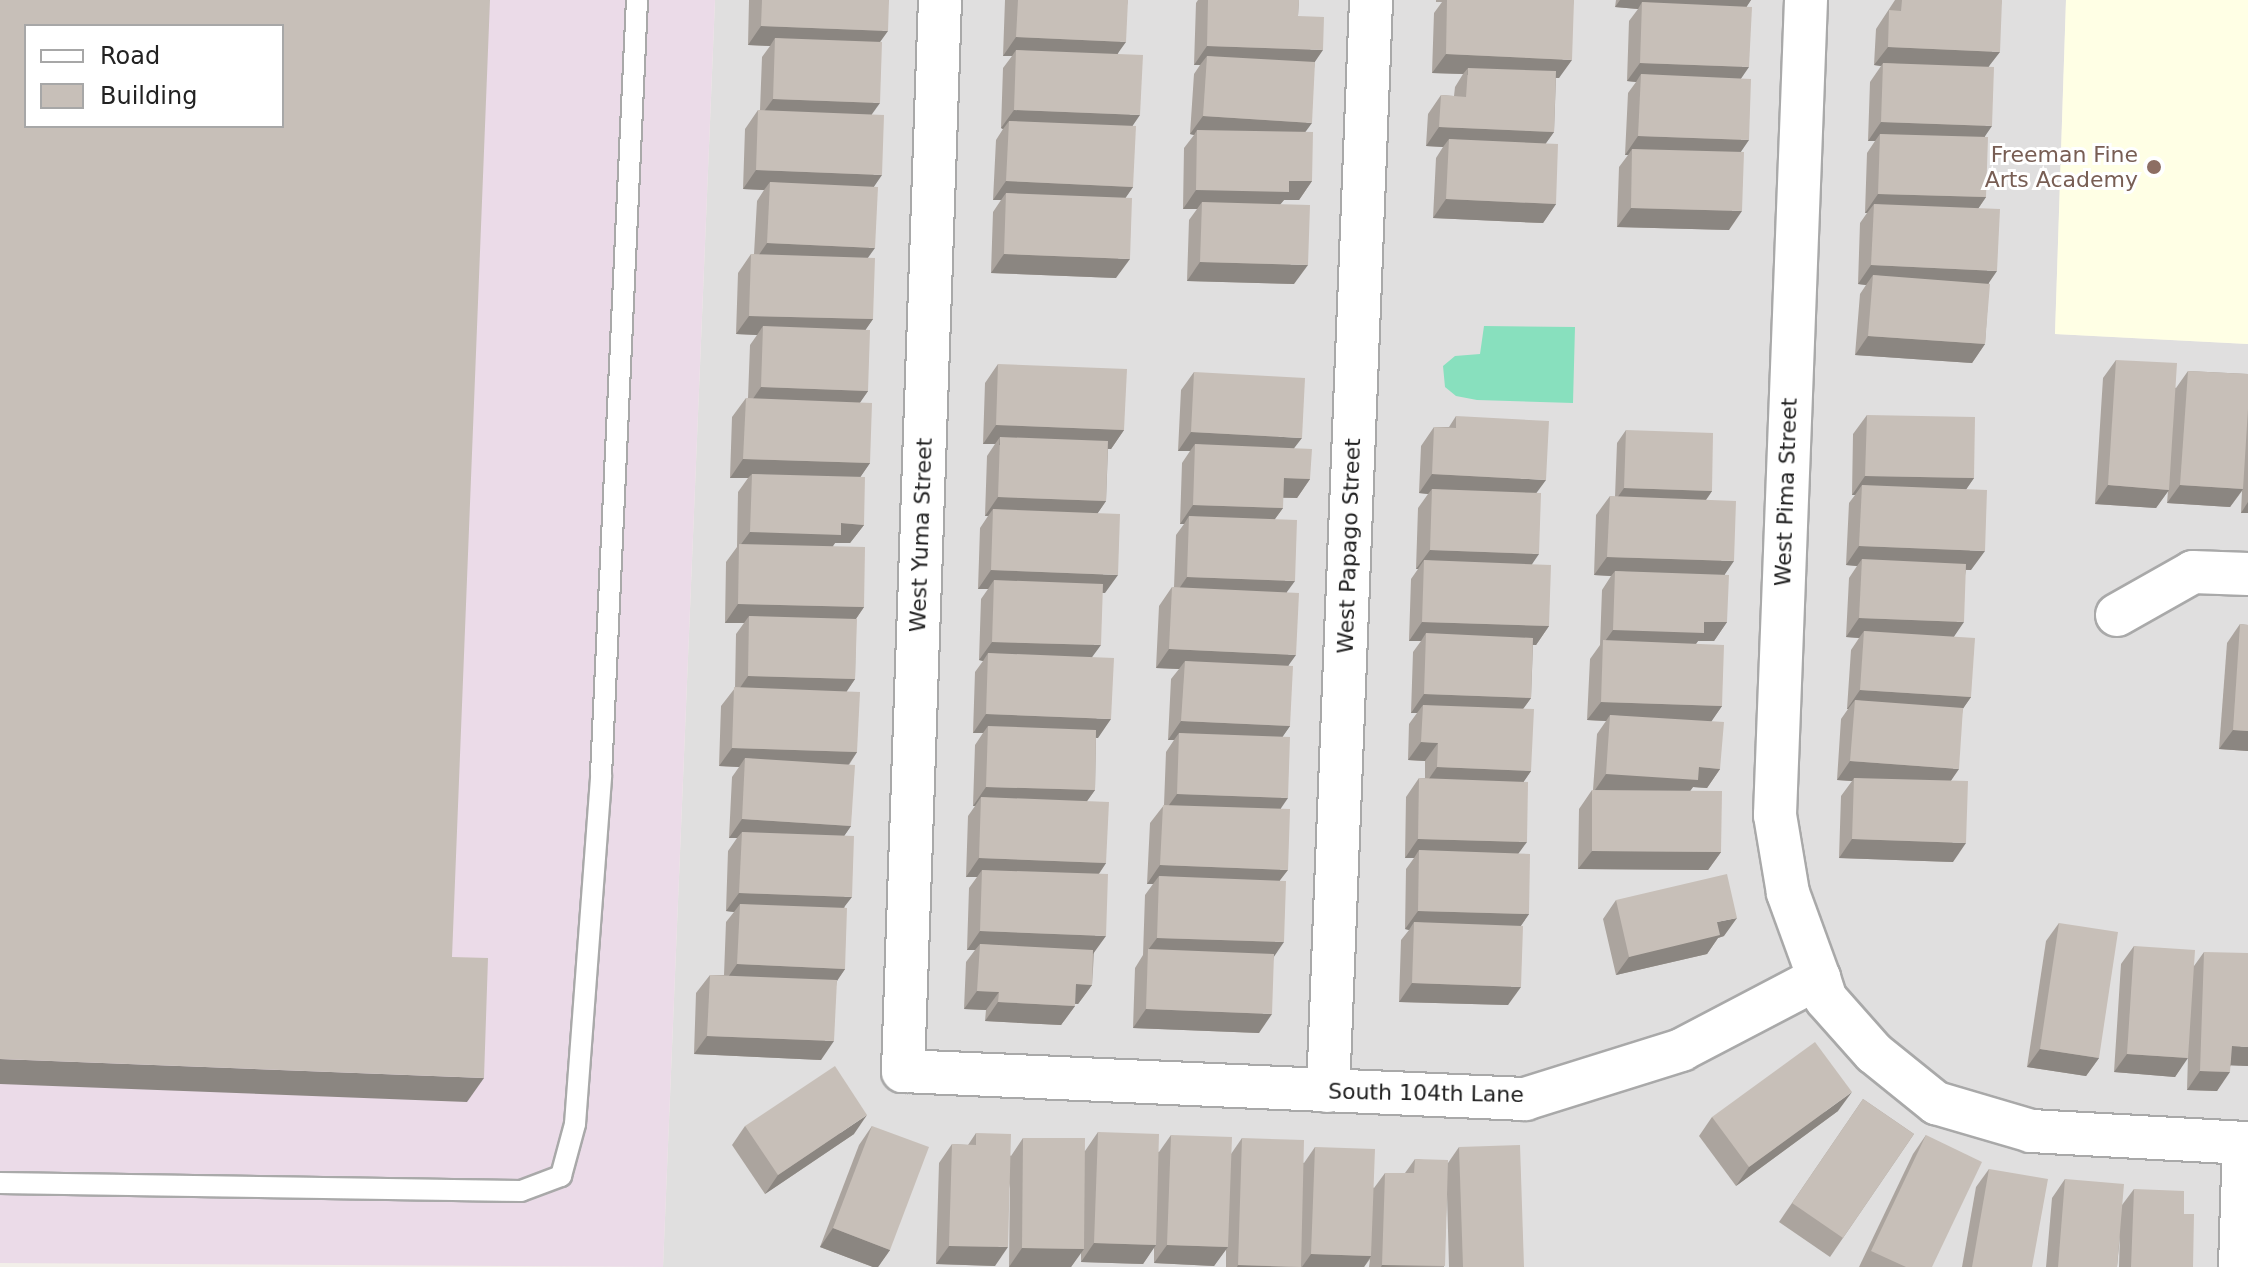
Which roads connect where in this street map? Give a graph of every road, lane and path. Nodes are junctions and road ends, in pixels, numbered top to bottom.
1 (637, 0) edge
2 (940, 0) edge
3 (1371, 0) edge
4 (1806, 0) edge
5 (2248, 574) edge
6 (2117, 615) dead end
7 (1819, 978) junction
8 (903, 1071) joint
9 (1328, 1091) junction
10 (2246, 1143) edge
11 (0, 1183) edge
12 (2240, 1267) edge

1 - 11 lane
2 - 8 street, West Yuma Street
3 - 9 street, West Papago Street
4 - 7 street, West Pima Street
5 - 6 street
7 - 9 street, South 104th Lane
7 - 10 street
8 - 9 street, South 104th Lane
10 - 12 street

